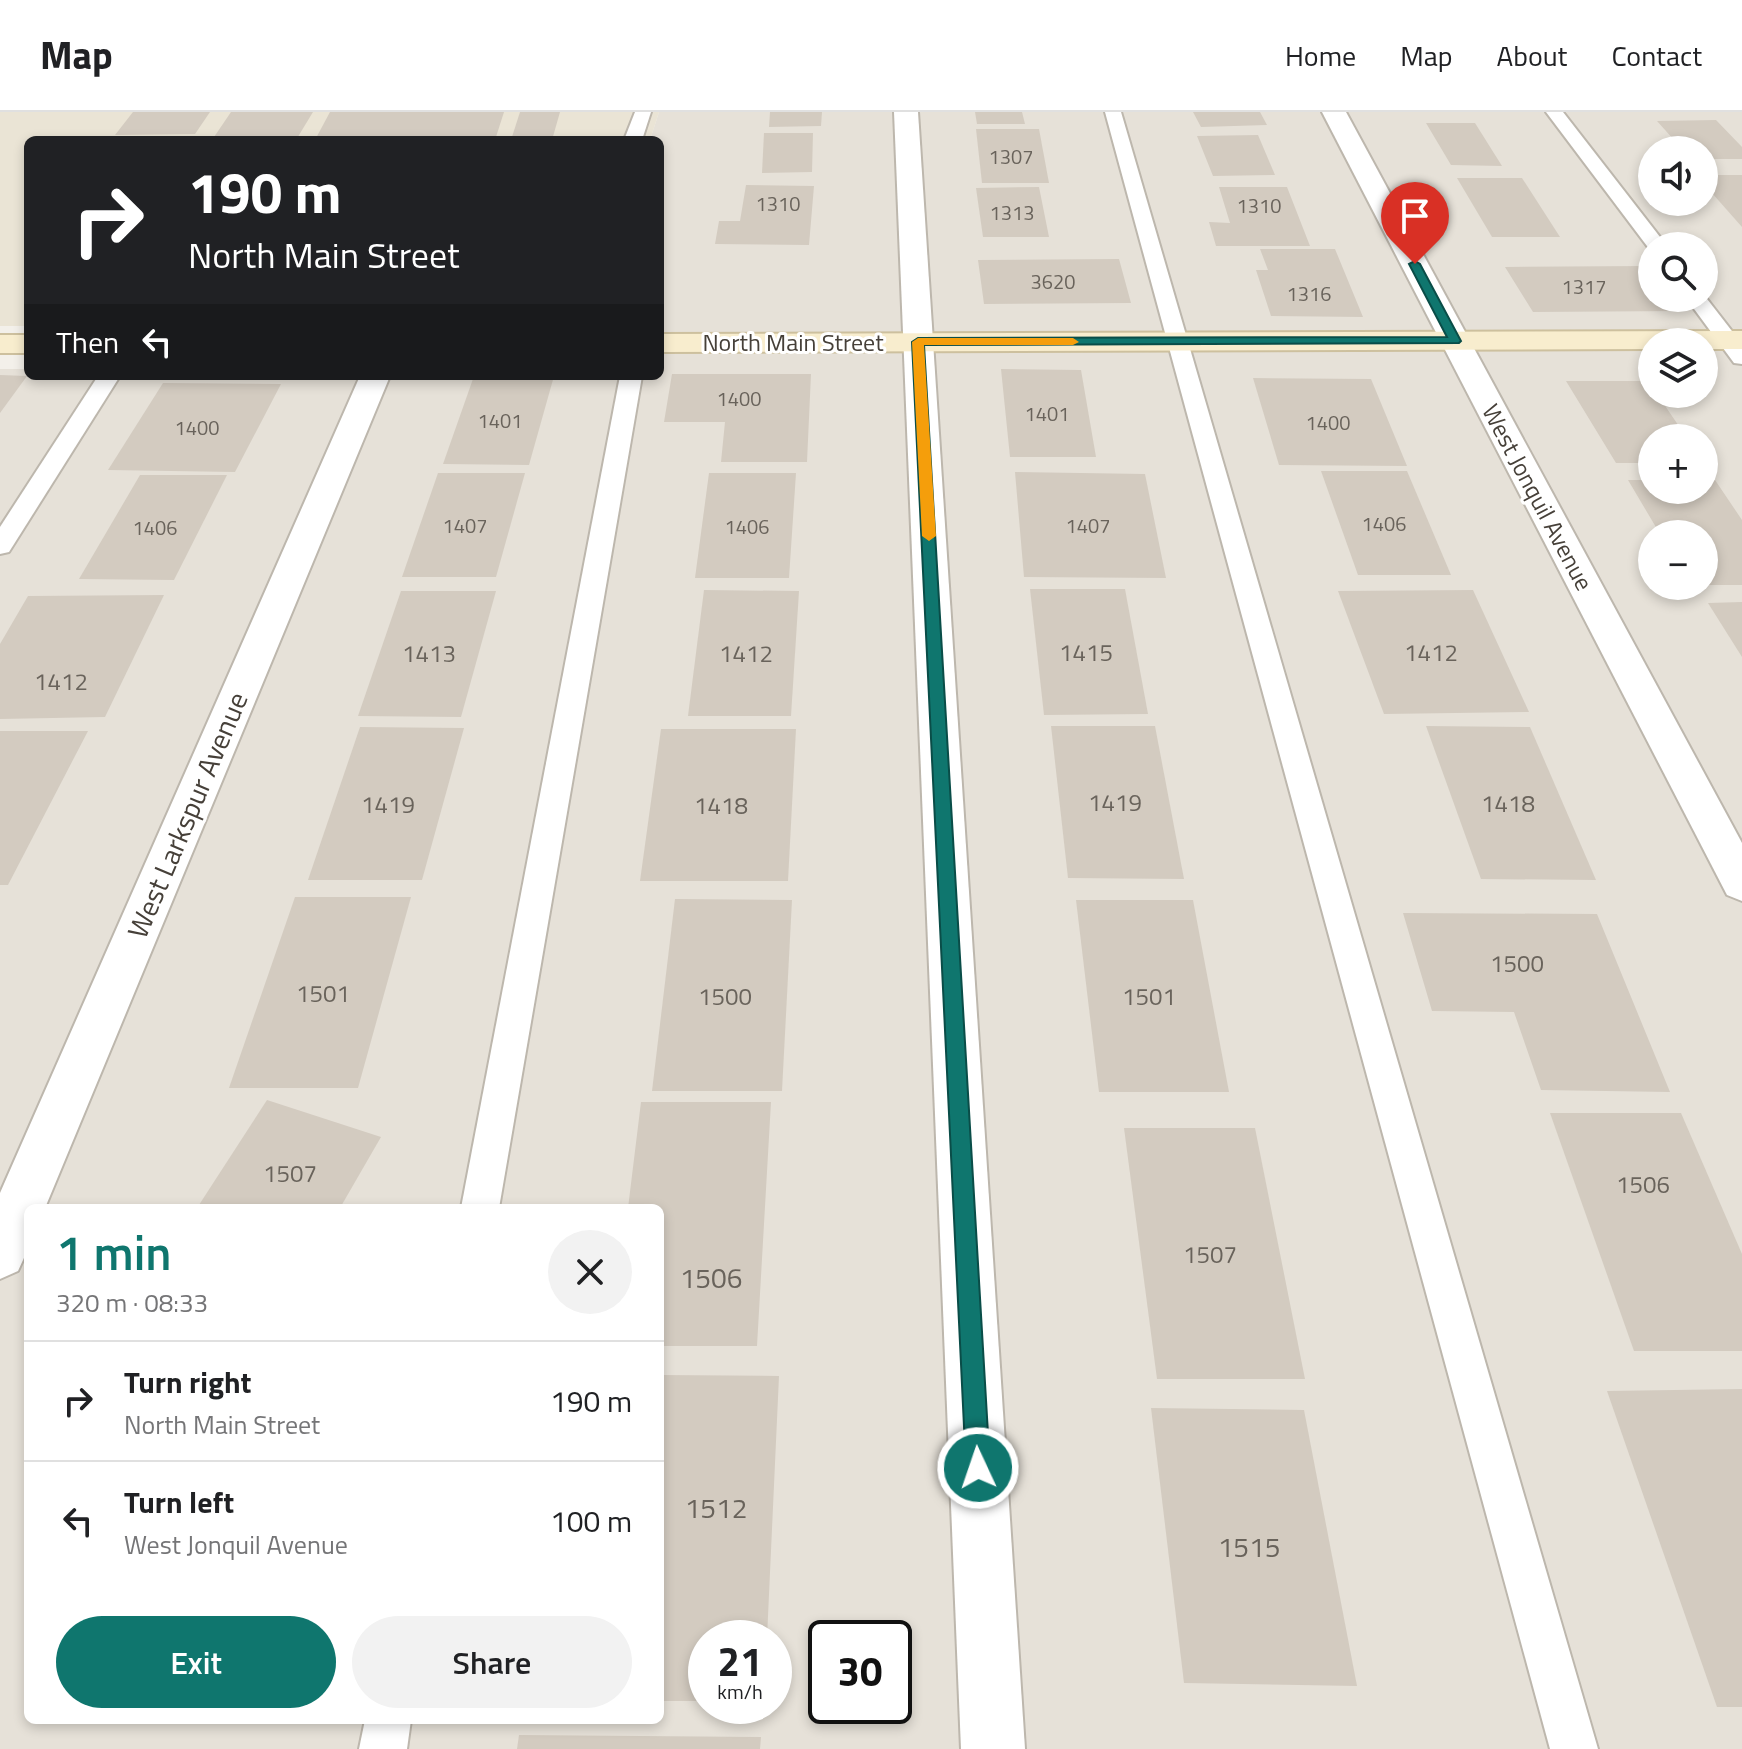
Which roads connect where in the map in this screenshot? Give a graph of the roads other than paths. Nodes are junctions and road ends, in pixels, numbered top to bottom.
1 (643, 112) edge
2 (906, 112) edge
3 (1113, 112) edge
4 (1334, 112) edge
5 (1554, 112) edge
6 (634, 136) edge
7 (1646, 232) edge
8 (1708, 312) edge
9 (1178, 341) junction
10 (1455, 341) junction
11 (918, 342) junction
12 (664, 343) edge
13 (0, 344) edge
14 (24, 344) edge
15 (1738, 346) edge
16 (106, 380) edge
17 (373, 380) edge
18 (630, 380) edge
19 (0, 546) edge
20 (1742, 883) edge
21 (481, 1204) edge
22 (0, 1253) edge
23 (387, 1724) edge
24 (383, 1749) edge
25 (993, 1749) edge
26 (1574, 1749) edge

1 - 6 lane
2 - 11 street
3 - 9 lane
4 - 10 street, West Jonquil Avenue
5 - 7 lane
8 - 15 lane
9 - 10 street, North Main Street
9 - 11 street, North Main Street
9 - 26 lane
10 - 15 street, North Main Street
10 - 20 street, West Jonquil Avenue
11 - 12 street, North Main Street
11 - 25 street
13 - 14 street
16 - 19 lane
17 - 22 street, West Larkspur Avenue
18 - 21 lane
23 - 24 lane

